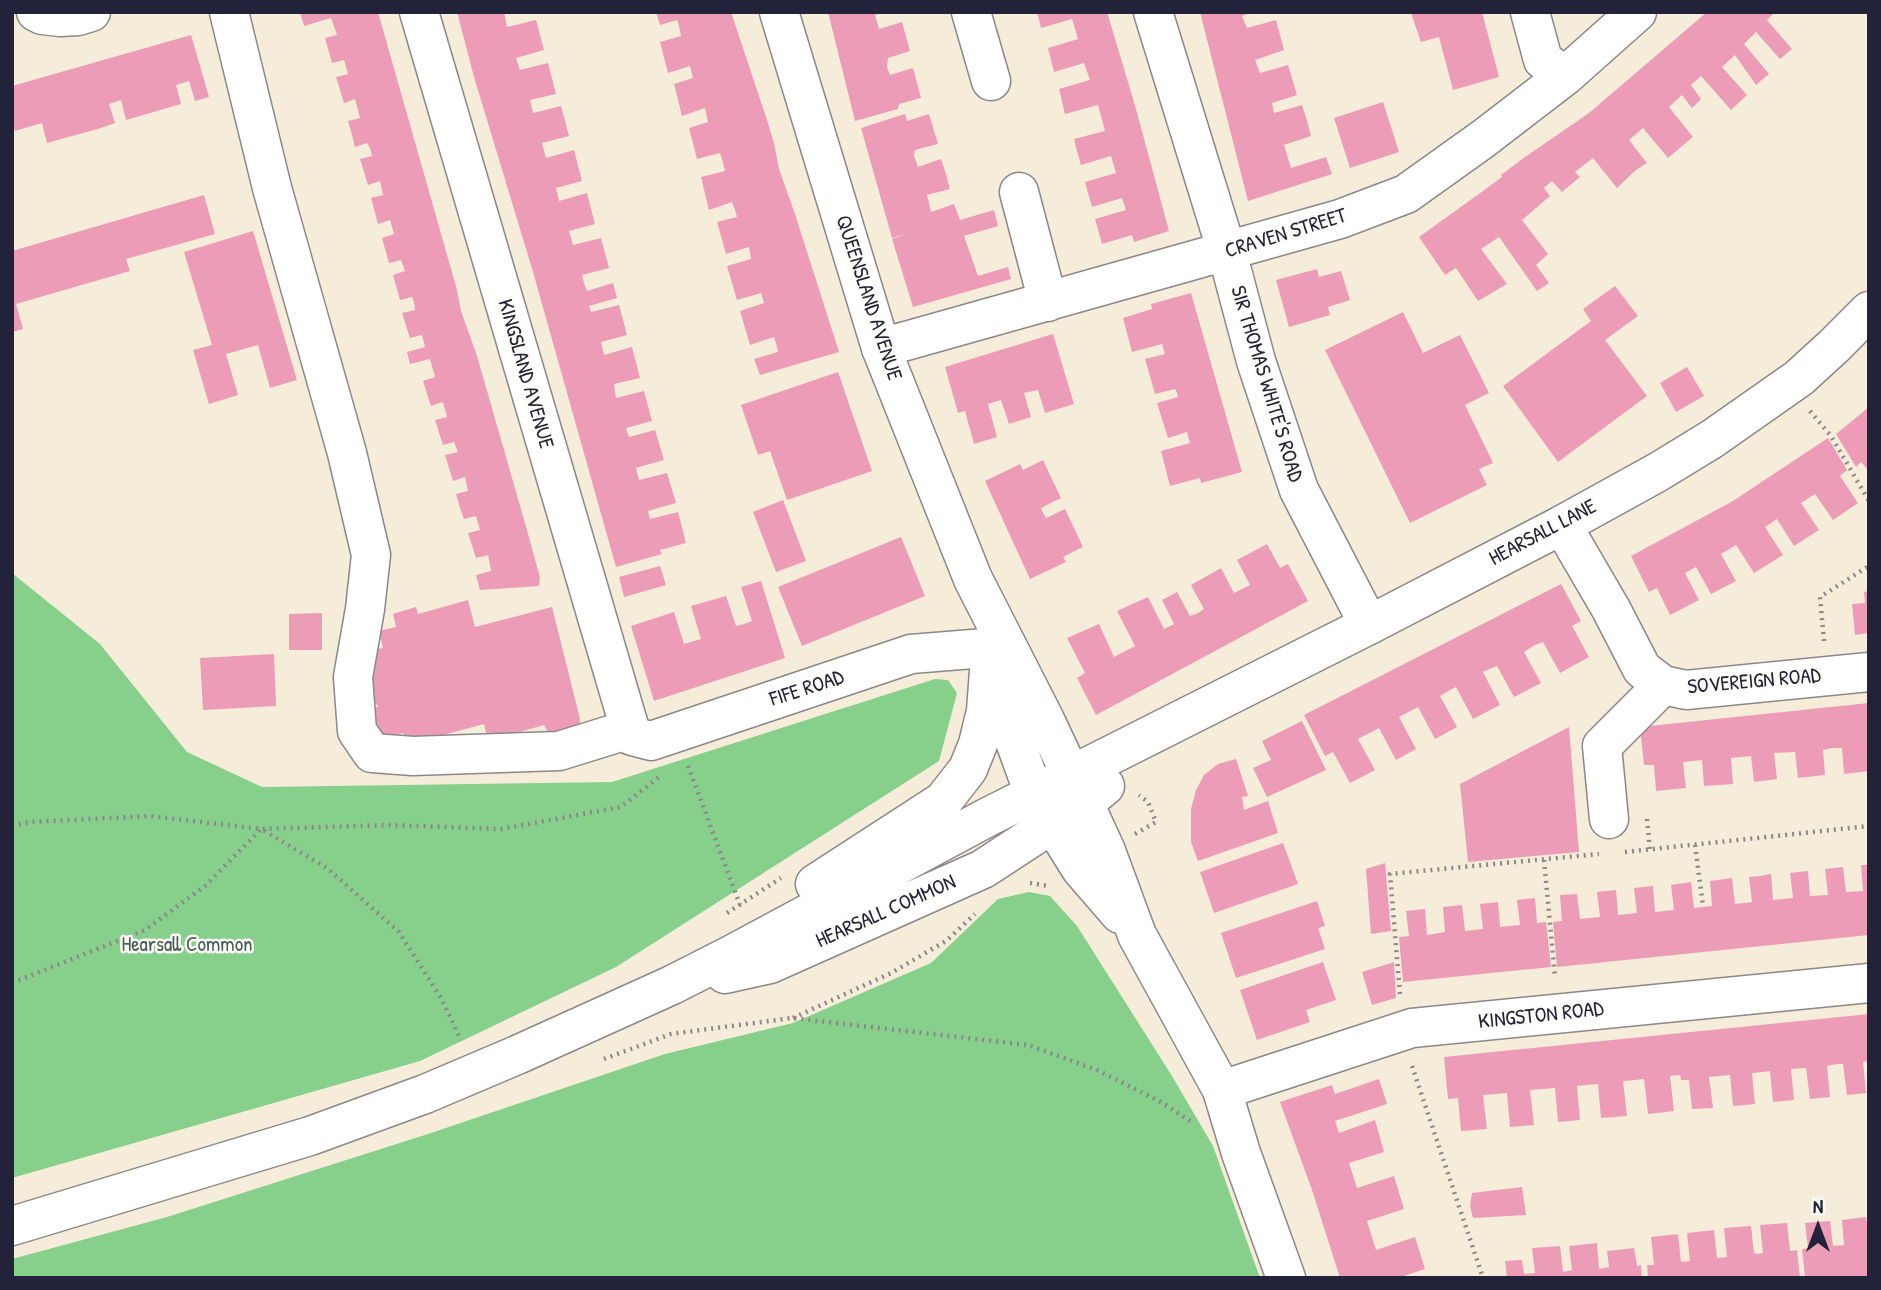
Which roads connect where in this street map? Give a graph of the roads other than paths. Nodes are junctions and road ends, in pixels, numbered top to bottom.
1 (22, 12) edge
2 (36, 12) edge
3 (91, 12) edge
4 (229, 12) edge
5 (419, 12) edge
6 (779, 12) edge
7 (971, 12) edge
8 (1153, 12) edge
9 (1530, 12) edge
10 (1637, 12) edge
11 (12, 23) edge
12 (1565, 76) junction
13 (991, 81) dead end
14 (1019, 191) dead end
15 (1227, 252) junction
16 (1048, 302) junction
17 (1869, 311) edge
18 (881, 348) junction
19 (1562, 525) junction
20 (973, 579) junction
21 (1369, 625) junction
22 (987, 659) junction
23 (1869, 672) edge
24 (1663, 685) junction
25 (631, 732) junction
26 (1078, 789) junction
27 (1043, 809) junction
28 (1614, 842) road end
29 (1137, 934) junction
30 (732, 955) junction
31 (1869, 983) edge
32 (672, 985) junction
33 (1222, 1090) junction
34 (12, 1226) edge
35 (1286, 1278) edge

1 - 11 main road
2 - 3 main road
4 - 25 main road, FIFE ROAD
5 - 25 main road, KINGSLAND AVENUE
6 - 18 main road, QUEENSLAND AVENUE
7 - 13 main road
8 - 15 main road, SIR THOMAS WHITE'S ROAD
9 - 12 main road
10 - 12 main road, CRAVEN STREET
12 - 15 main road, CRAVEN STREET
14 - 16 main road
15 - 16 main road, CRAVEN STREET
15 - 21 main road, SIR THOMAS WHITE'S ROAD
16 - 18 main road, CRAVEN STREET
17 - 19 main road, HEARSALL LANE
18 - 20 main road, QUEENSLAND AVENUE
19 - 21 main road, HEARSALL LANE
19 - 24 main road, SOVEREIGN ROAD
20 - 22 main road, QUEENSLAND AVENUE
20 - 26 main road, QUEENSLAND AVENUE
21 - 26 main road, HEARSALL LANE
22 - 25 main road, FIFE ROAD
22 - 27 main road, QUEENSLAND AVENUE
22 - 30 main road
23 - 24 main road, SOVEREIGN ROAD
24 - 28 main road
26 - 27 main road, HEARSALL COMMON
26 - 29 main road, QUEENSLAND AVENUE
27 - 29 main road, QUEENSLAND AVENUE
27 - 30 main road, HEARSALL COMMON
27 - 32 main road, HEARSALL COMMON
29 - 33 main road
30 - 32 main road, HEARSALL COMMON
31 - 33 main road, KINGSTON ROAD
32 - 34 main road, HEARSALL COMMON
33 - 35 main road

